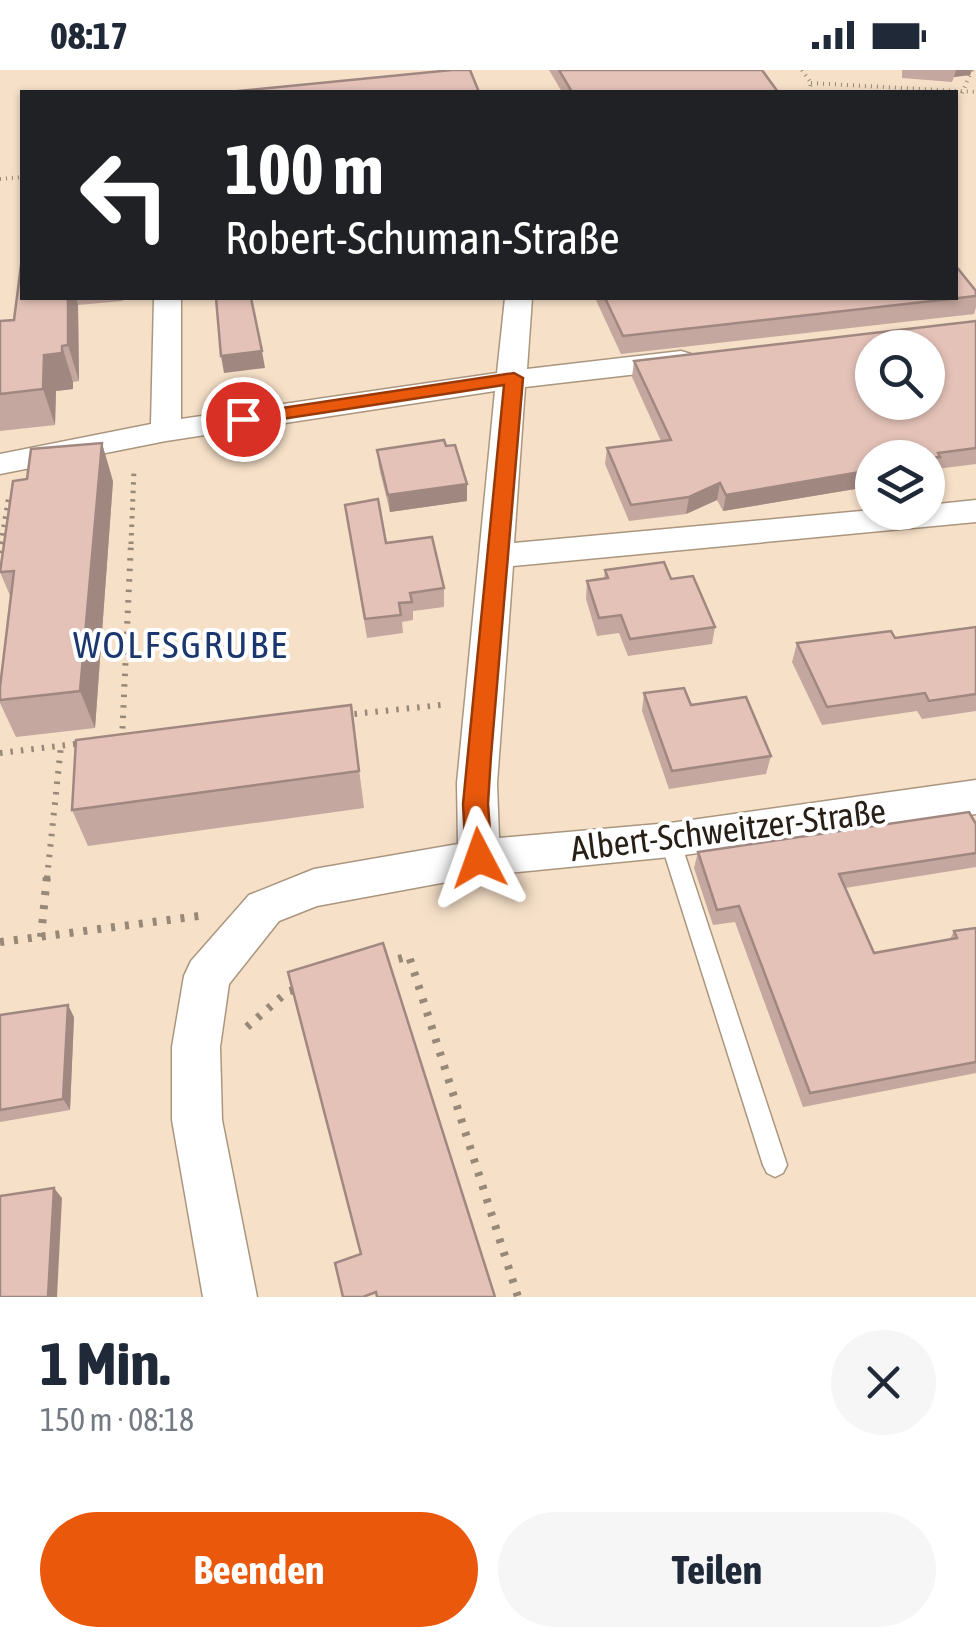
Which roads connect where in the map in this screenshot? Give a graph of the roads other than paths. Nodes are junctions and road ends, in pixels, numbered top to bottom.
1 (167, 300) edge
2 (518, 300) edge
3 (706, 356) edge
4 (514, 378) junction
5 (150, 435) junction
6 (7, 463) edge
7 (976, 511) edge
8 (497, 556) junction
9 (976, 797) edge
10 (670, 840) junction
11 (479, 858) junction
12 (775, 1166) dead end
13 (230, 1297) edge

1 - 5 street
2 - 4 street
3 - 4 street
4 - 5 street
4 - 8 street
5 - 6 street
7 - 8 street
8 - 11 street
9 - 10 street, Albert-Schweitzer-Straße
10 - 11 street, Albert-Schweitzer-Straße
10 - 12 lane
11 - 13 street, Albert-Schweitzer-Straße

